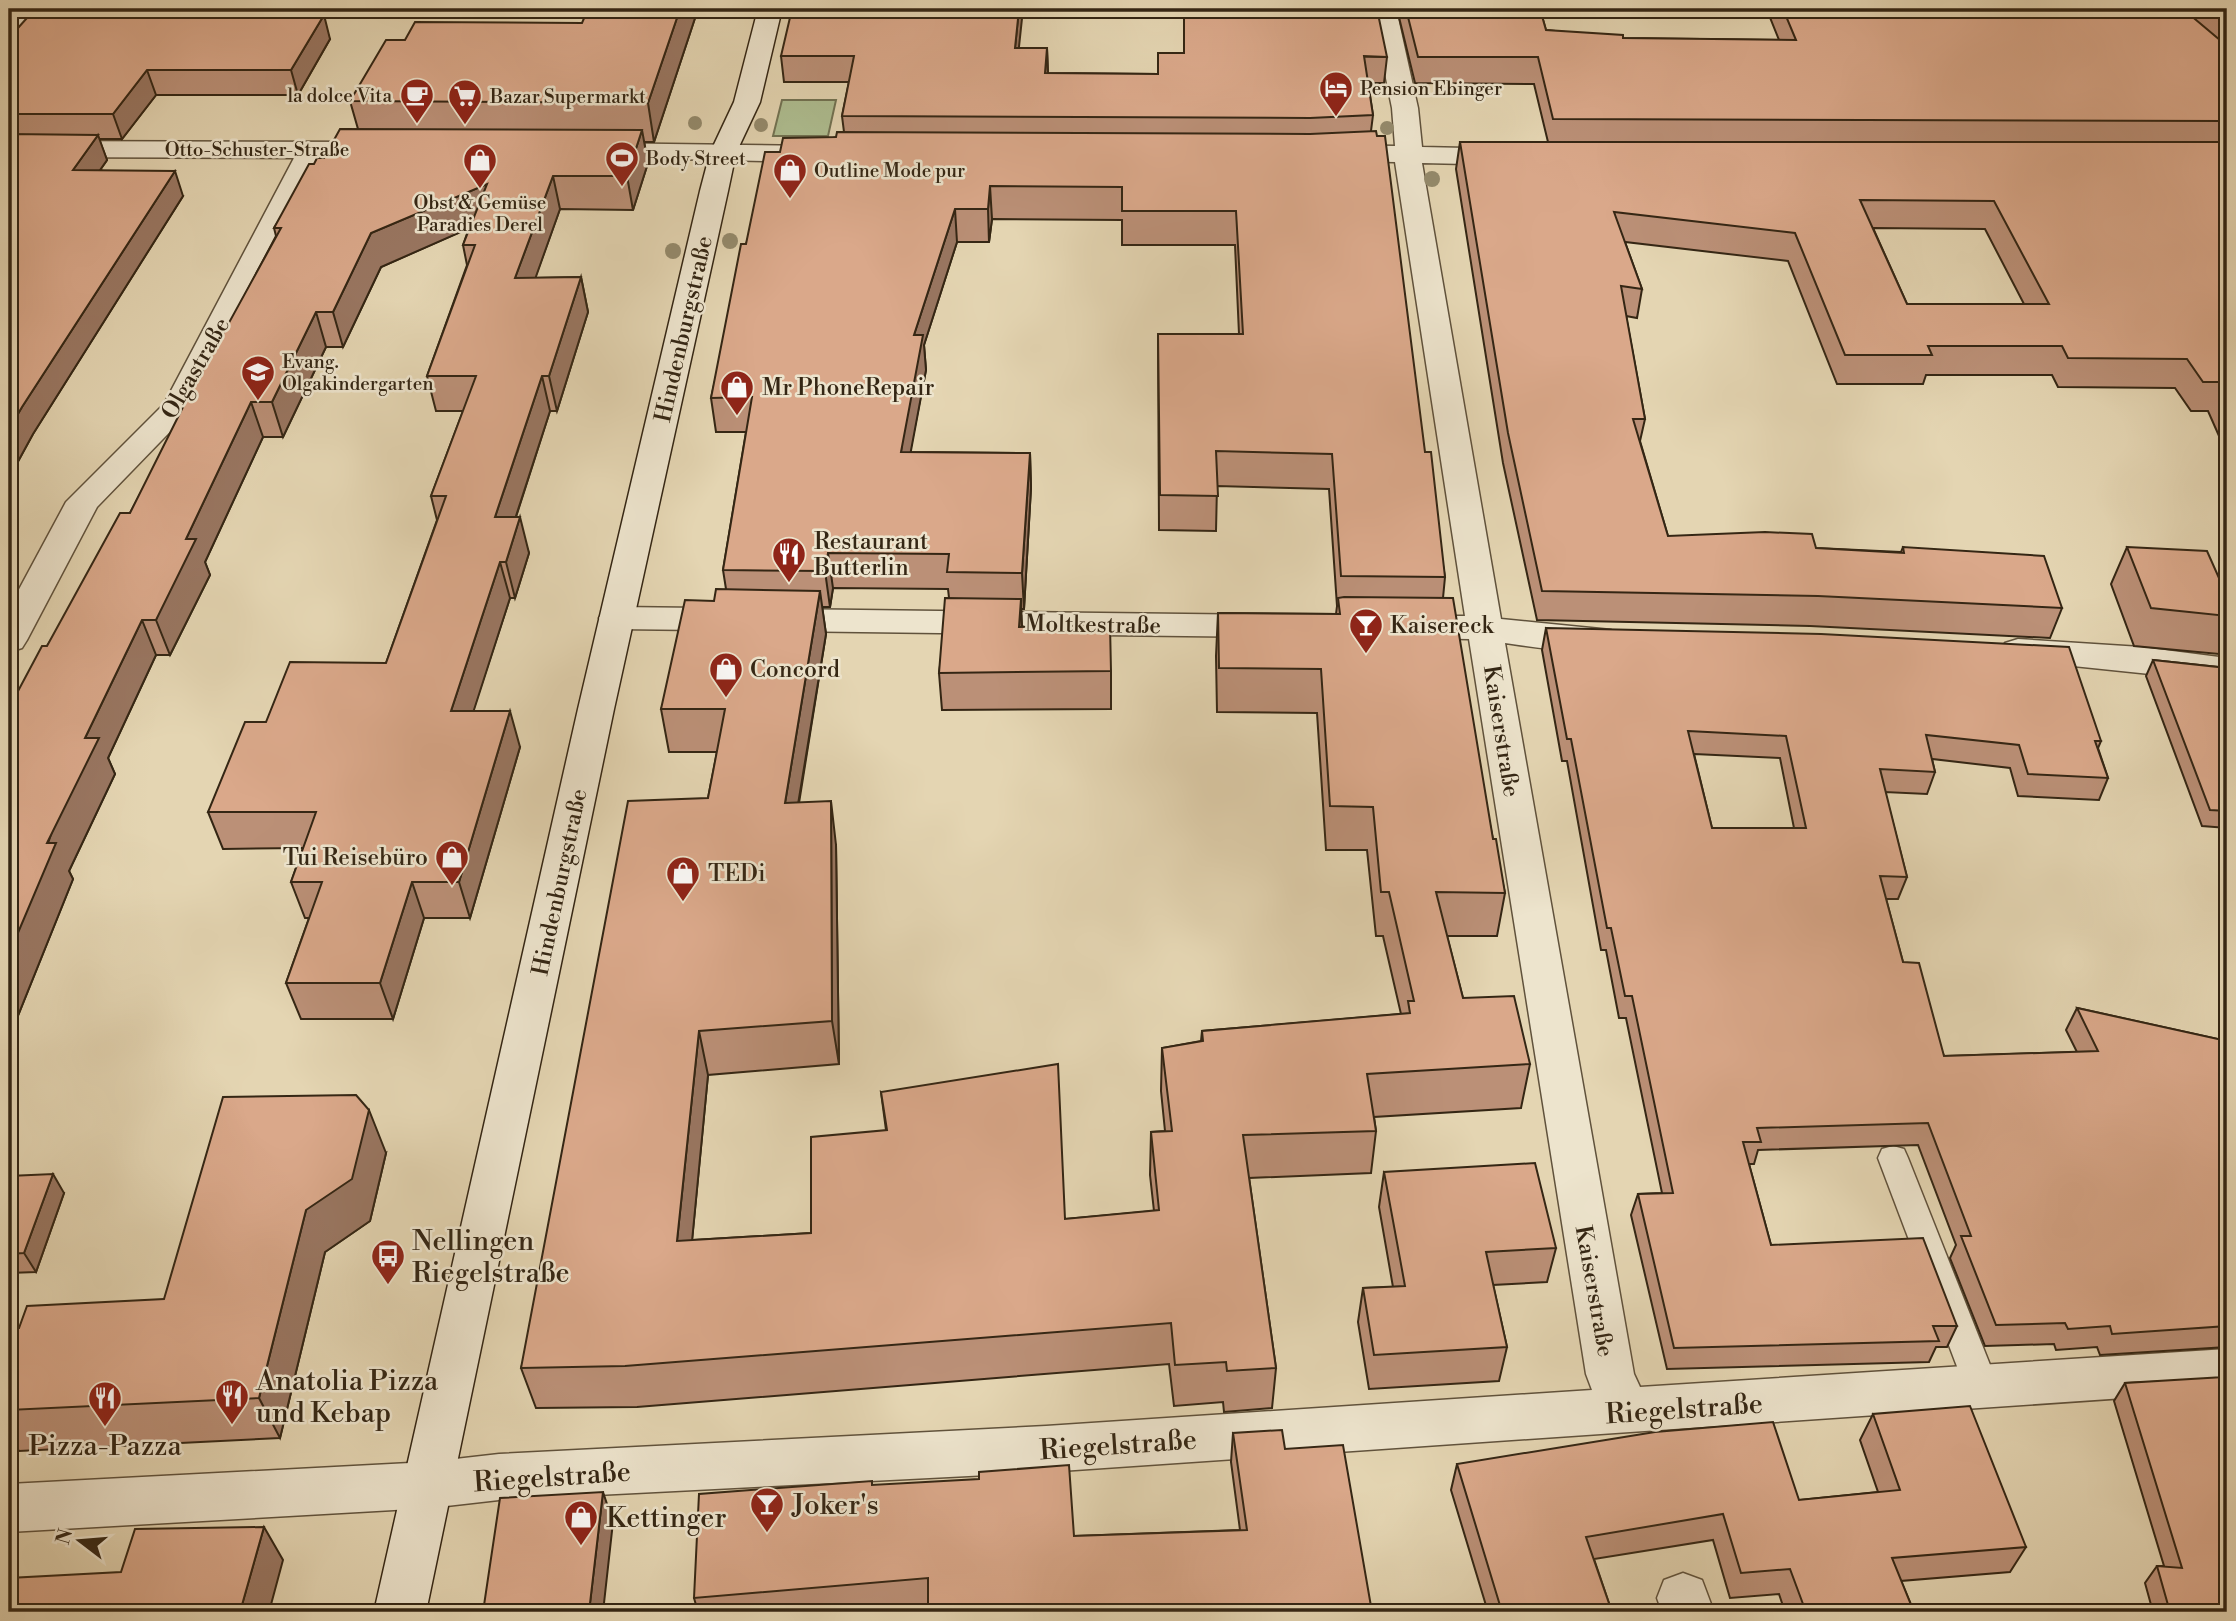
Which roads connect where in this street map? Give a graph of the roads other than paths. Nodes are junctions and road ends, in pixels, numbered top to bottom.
1 (29, 9) edge
2 (749, 9) edge
3 (770, 9) edge
4 (1384, 9) edge
5 (9, 34) edge
6 (9, 149) edge
7 (312, 149) junction
8 (406, 150) edge
9 (567, 151) edge
10 (723, 153) junction
11 (842, 154) edge
12 (1407, 155) junction
13 (1308, 156) edge
14 (1534, 157) edge
15 (617, 618) junction
16 (1303, 626) edge
17 (1373, 627) edge
18 (1484, 628) junction
19 (1624, 638) edge
20 (9, 640) edge
21 (1985, 649) edge
22 (2227, 670) edge
23 (1893, 1158) dead end
24 (2227, 1370) edge
25 (1981, 1385) junction
26 (1625, 1411) junction
27 (429, 1485) junction
28 (9, 1508) edge
29 (400, 1612) edge

1 - 5 street
2 - 10 street, Hindenburgstraße
3 - 10 street, Hindenburgstraße
4 - 12 street, Kaiserstraße
6 - 7 street, Otto-Schuster-Straße
7 - 8 street, Otto-Schuster-Straße
7 - 20 street, Olgastraße
9 - 10 street
10 - 11 street
10 - 15 street, Hindenburgstraße
12 - 13 street
12 - 14 street
12 - 18 street, Kaiserstraße
15 - 16 street, Moltkestraße
15 - 27 street, Hindenburgstraße
17 - 18 street
18 - 19 street
18 - 26 street, Kaiserstraße
21 - 22 street
23 - 25 lane
24 - 25 street, Riegelstraße
25 - 26 street, Riegelstraße
26 - 27 street, Riegelstraße
27 - 28 street, Riegelstraße
27 - 29 street, Hindenburgstraße

